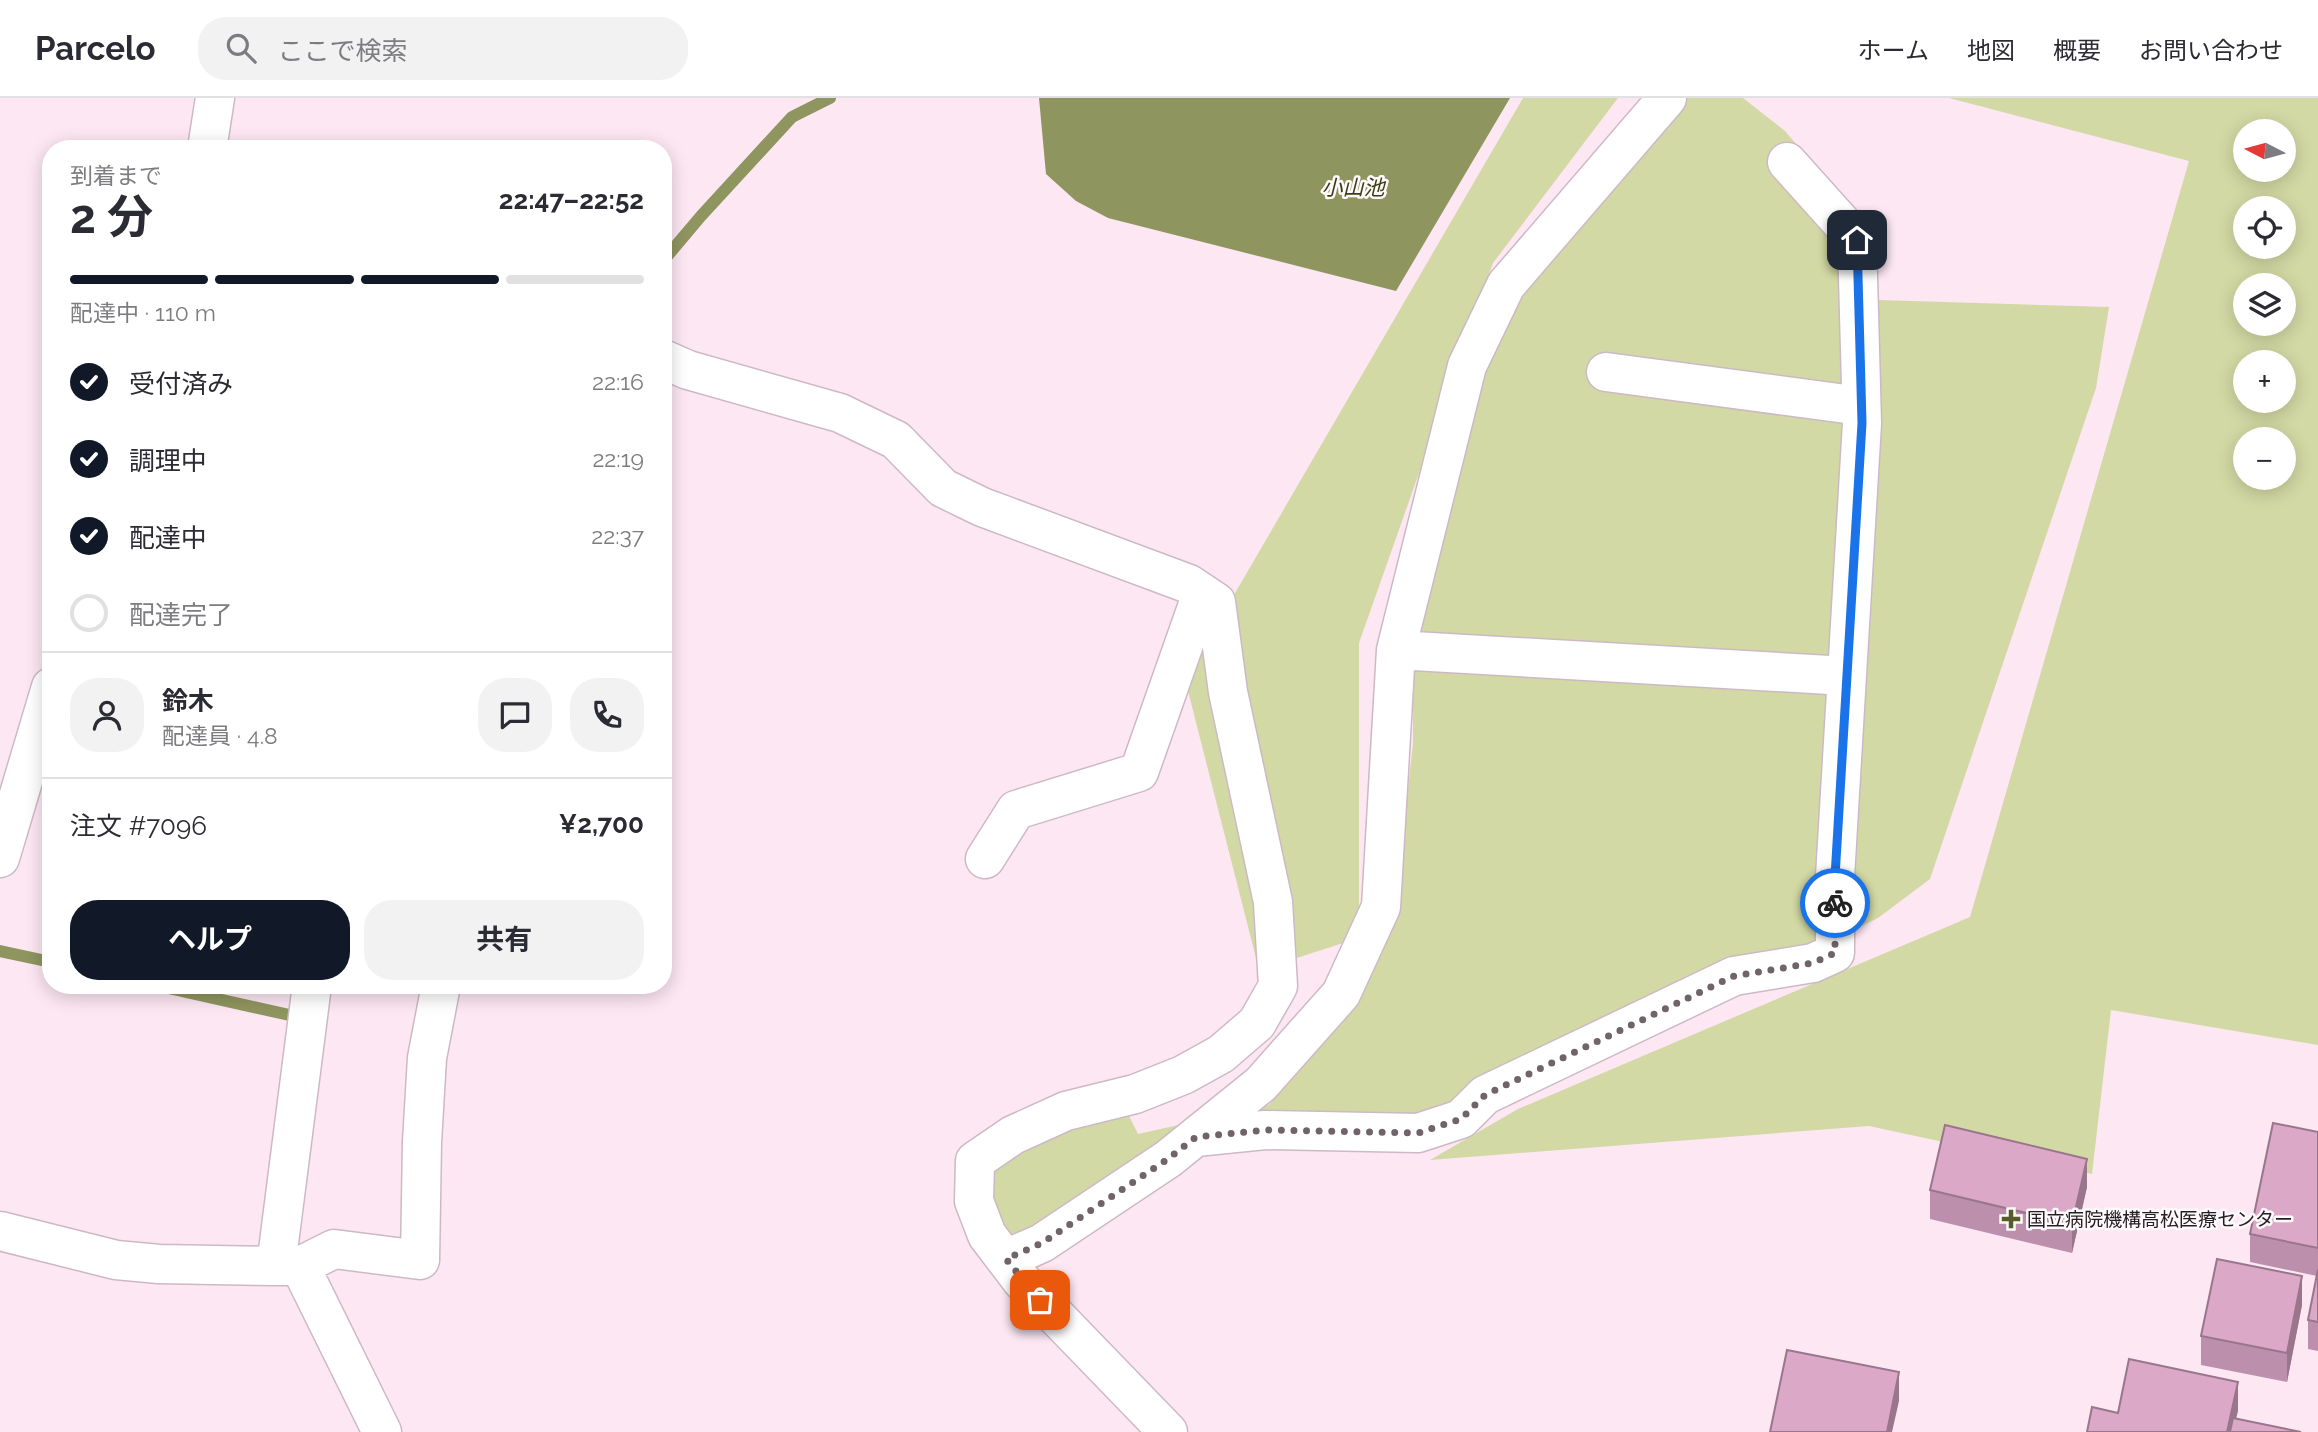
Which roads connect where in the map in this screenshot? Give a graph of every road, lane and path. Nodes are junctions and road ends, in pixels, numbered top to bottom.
1 (215, 98) edge
2 (1667, 98) edge
3 (208, 140) edge
4 (1787, 162) dead end
5 (672, 363) edge
6 (1606, 372) dead end
7 (1861, 406) junction
8 (1202, 593) junction
9 (1396, 650) junction
10 (1847, 676) junction
11 (42, 717) edge
12 (0, 858) edge
13 (985, 859) dead end
14 (311, 994) edge
15 (439, 994) edge
16 (1196, 1137) junction
17 (0, 1231) edge
18 (1006, 1259) junction
19 (288, 1266) junction
20 (382, 1432) edge
21 (1168, 1432) edge

1 - 3 street
2 - 9 street
4 - 7 street
5 - 8 street
6 - 7 street
7 - 10 street
8 - 13 street
8 - 18 street
9 - 10 street
9 - 16 street
10 - 16 street
11 - 12 street
14 - 19 street
15 - 19 street
16 - 18 street
17 - 19 street
18 - 21 street
19 - 20 street

